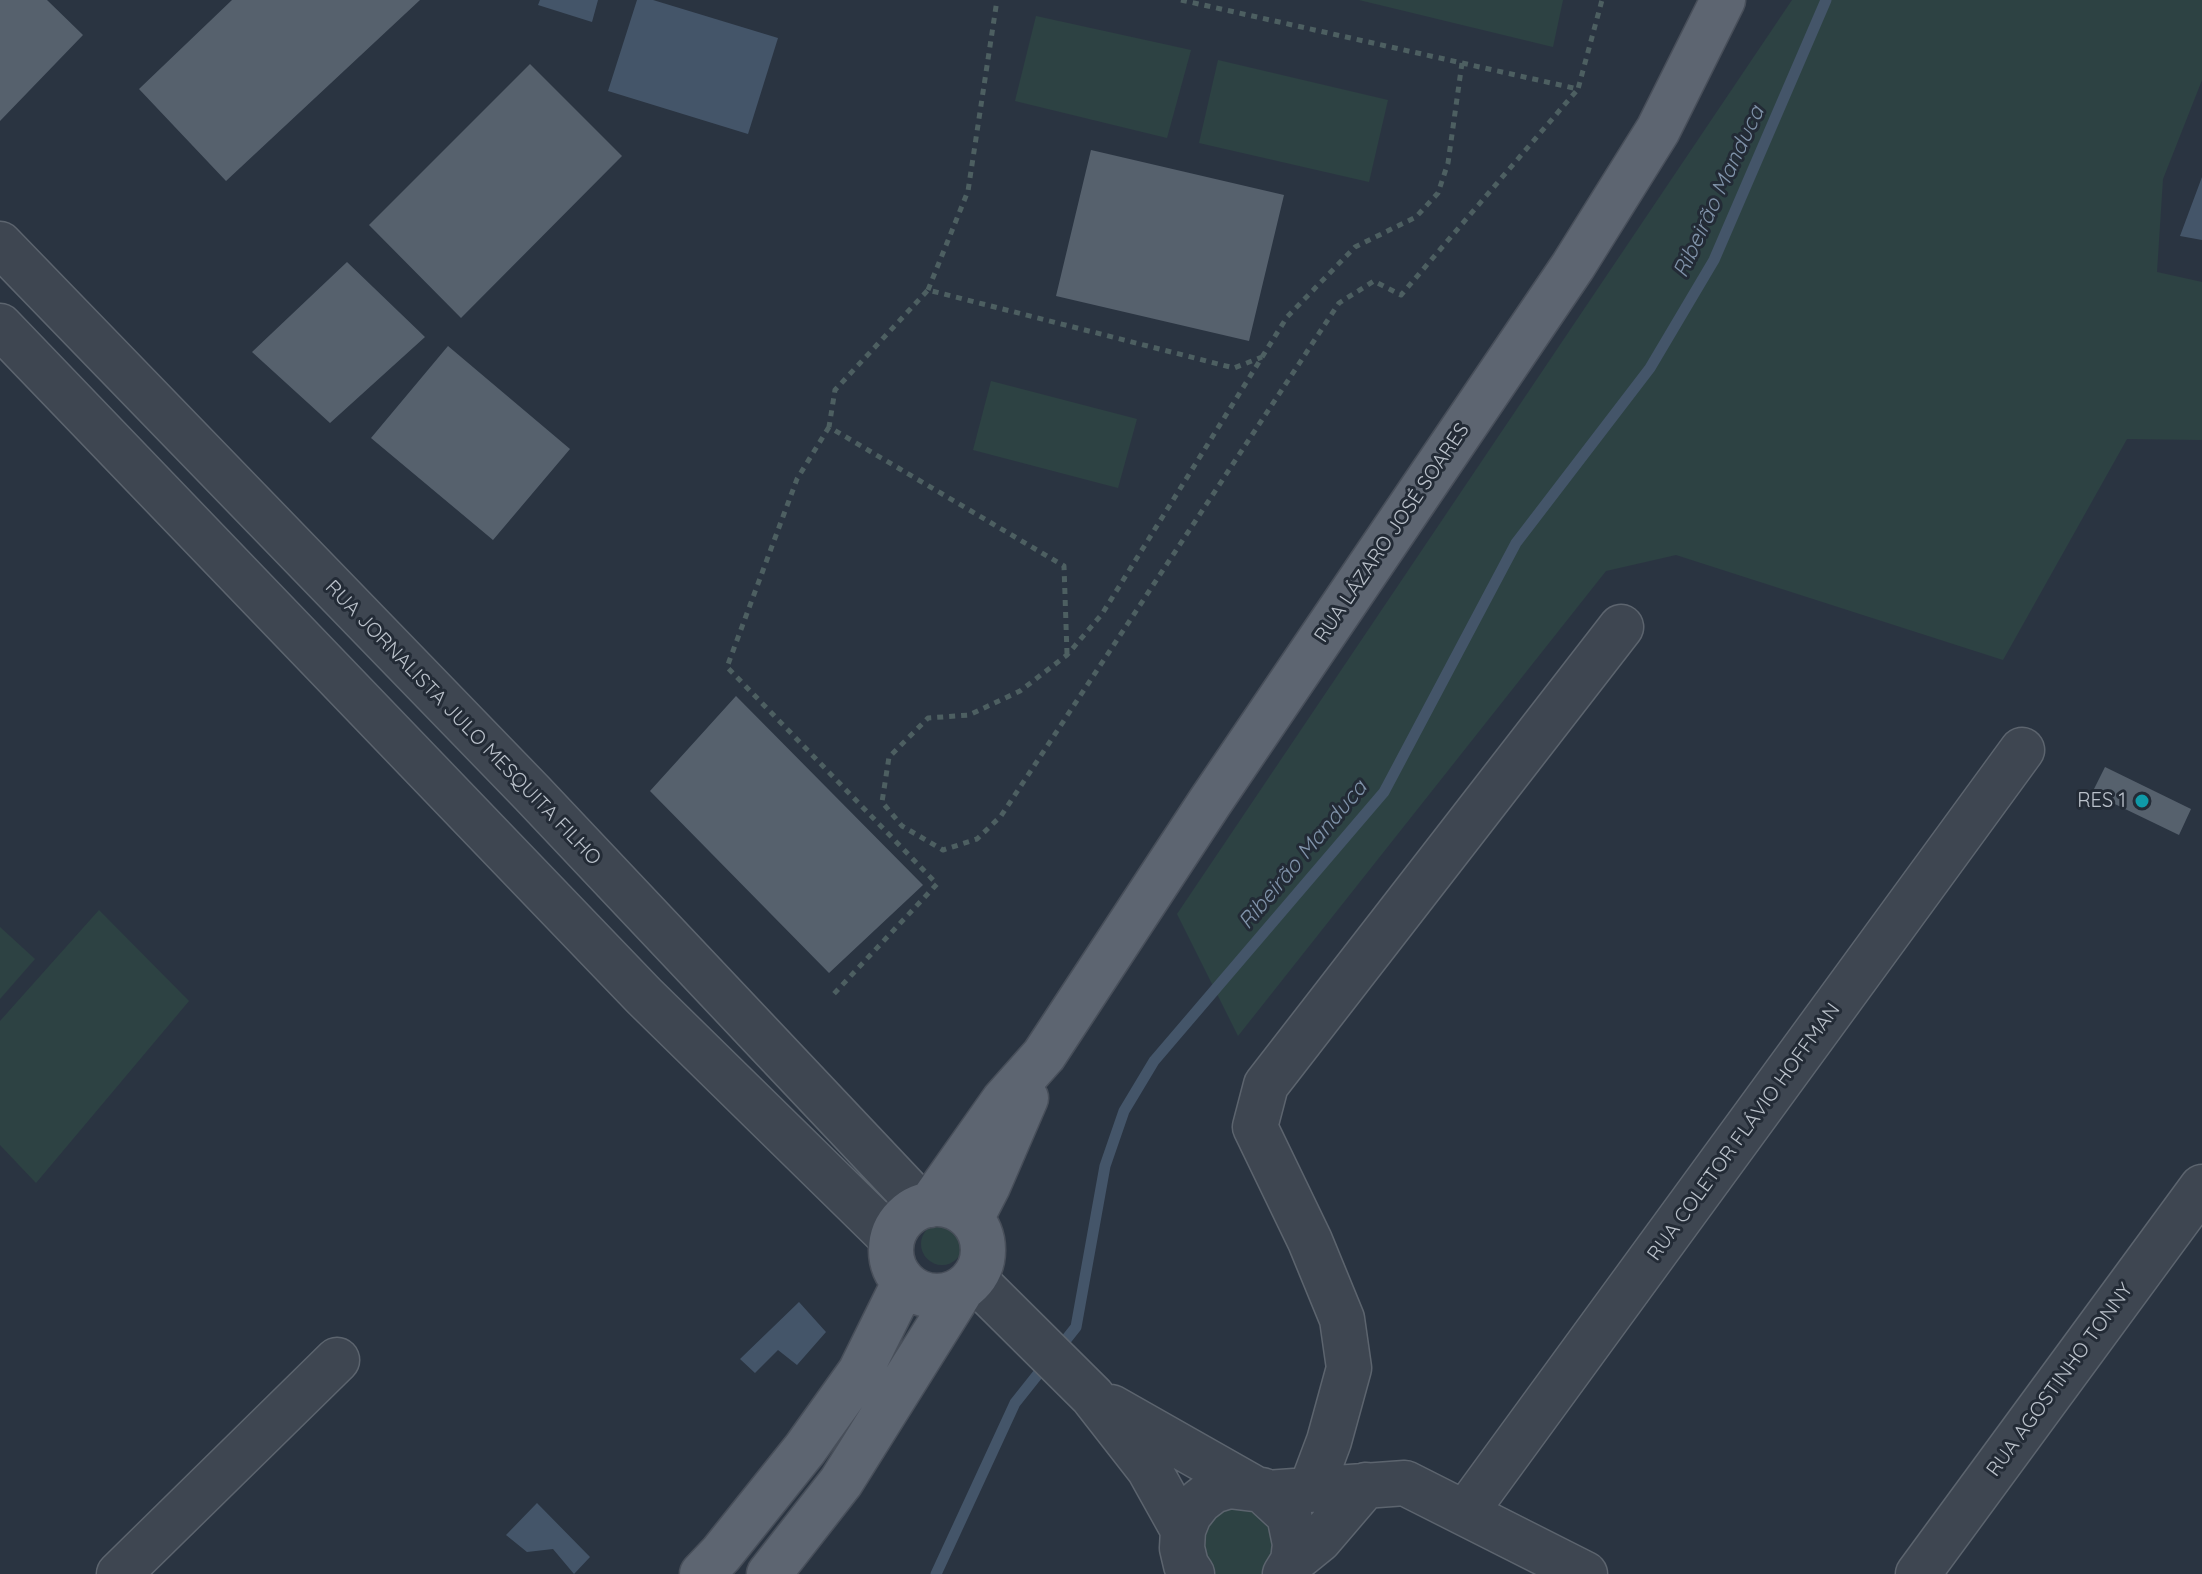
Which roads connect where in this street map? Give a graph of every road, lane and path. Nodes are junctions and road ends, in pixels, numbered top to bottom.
1 (997, 0) edge
2 (1181, 0) edge
3 (1602, 0) edge
4 (1723, 0) edge
5 (1462, 63) junction
6 (1578, 89) junction
7 (0, 244) edge
8 (37, 283) junction
9 (928, 290) junction
10 (2, 338) edge
11 (109, 357) junction
12 (1262, 357) junction
13 (71, 400) junction
14 (829, 427) junction
15 (314, 568) junction
16 (272, 609) junction
17 (1621, 627) dead end
18 (1067, 655) junction
19 (2022, 750) dead end
20 (830, 998) dead end
21 (1044, 1055) junction
22 (2202, 1187) edge
23 (926, 1206) junction
24 (972, 1217) junction
25 (892, 1239) junction
26 (904, 1283) junction
27 (968, 1284) junction
28 (337, 1360) dead end
29 (1087, 1391) junction
30 (1366, 1485) junction
31 (1311, 1489) junction
32 (1260, 1490) junction
33 (1465, 1513) junction
34 (1183, 1530) junction
35 (1289, 1568) edge
36 (119, 1574) edge
37 (702, 1574) edge
38 (769, 1574) edge
39 (1192, 1574) edge
40 (1585, 1574) edge
41 (1918, 1574) edge

1 - 9 path
2 - 5 path
3 - 6 path
4 - 21 main road, RUA LÁZARO JOSÉ SOARES
5 - 6 path
5 - 12 path
6 - 18 path
7 - 8 street, RUA JORNALISTA JULO MESQUITA FILHO
8 - 10 street
8 - 11 street, RUA JORNALISTA JULO MESQUITA FILHO
9 - 12 path
9 - 14 path
10 - 13 street
11 - 13 street
11 - 15 street, RUA JORNALISTA JULO MESQUITA FILHO
12 - 18 path
13 - 16 street
14 - 18 path
14 - 20 path
15 - 16 street
15 - 23 street, RUA JORNALISTA JULO MESQUITA FILHO
16 - 25 street
17 - 31 street
19 - 33 street, RUA COLETOR FLÁVIO HOFFMAN
21 - 23 main road, RUA LÁZARO JOSÉ SOARES
21 - 24 main road, RUA LÁZARO JOSÉ SOARES
22 - 41 street, RUA AGOSTINHO TONNY
23 - 24 main road
23 - 25 main road
24 - 27 main road
25 - 26 main road
26 - 27 main road
26 - 37 main road
27 - 29 street
27 - 38 main road
28 - 36 street
29 - 32 street
29 - 34 street
30 - 31 street
30 - 33 street
30 - 35 street
31 - 32 street
32 - 34 street
32 - 35 street
33 - 40 street
34 - 39 street

